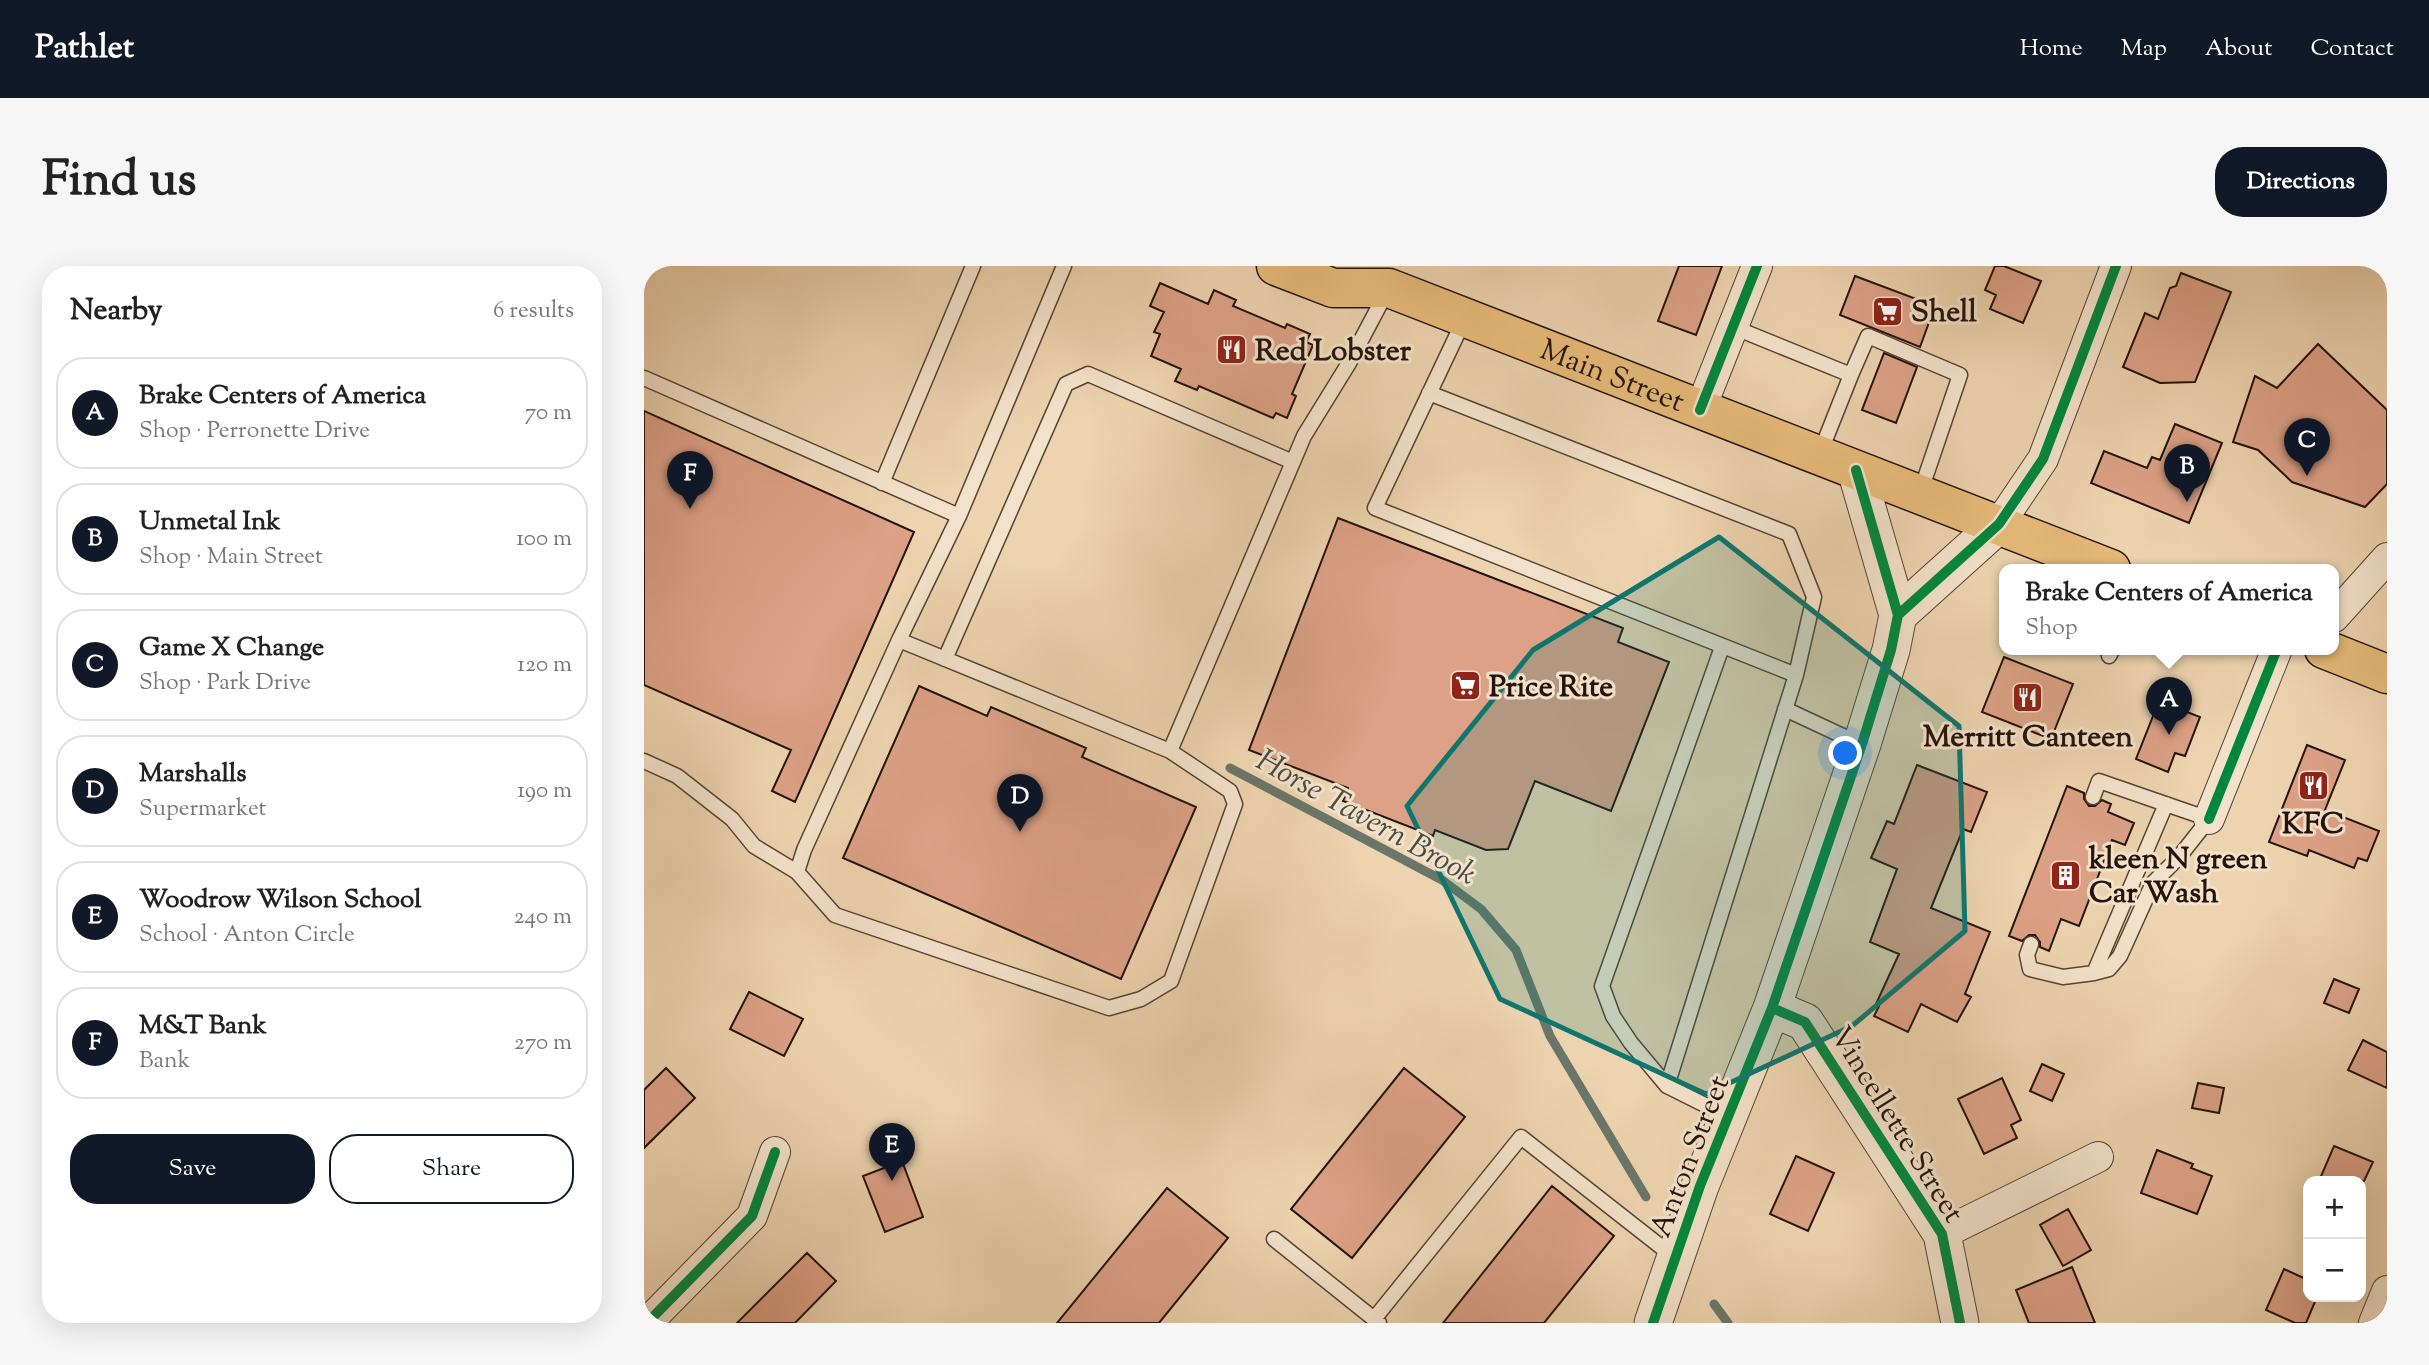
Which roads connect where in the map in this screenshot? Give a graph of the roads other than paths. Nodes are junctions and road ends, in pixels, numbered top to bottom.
1 (973, 266) edge
2 (1064, 266) edge
3 (1276, 266) edge
4 (1757, 266) edge
5 (2116, 266) edge
6 (1385, 273) edge
7 (1465, 318) junction
8 (1733, 327) junction
9 (1852, 375) junction
10 (644, 378) edge
11 (1429, 393) junction
12 (1700, 410) junction
13 (1819, 456) junction
14 (1293, 462) junction
15 (1856, 470) junction
16 (882, 483) junction
17 (1919, 494) junction
18 (959, 516) junction
19 (1999, 524) junction
20 (2387, 558) edge
21 (2099, 564) edge
22 (2339, 610) edge
23 (1898, 615) junction
24 (899, 640) junction
25 (1722, 647) junction
26 (2275, 655) edge
27 (2339, 655) edge
28 (945, 659) junction
29 (1796, 674) junction
30 (2387, 674) edge
31 (1785, 709) junction
32 (1862, 744) junction
33 (1170, 751) junction
34 (644, 761) edge
35 (2093, 797) dead end
36 (2166, 804) junction
37 (2209, 819) junction
38 (796, 872) junction
39 (2031, 944) dead end
40 (2094, 973) junction
41 (1772, 1008) junction
42 (1667, 1086) junction
43 (1730, 1117) junction
44 (775, 1152) dead end
45 (2098, 1157) dead end
46 (1942, 1234) junction
47 (1274, 1239) dead end
48 (1676, 1259) junction
49 (2387, 1291) edge
50 (1376, 1321) edge
51 (647, 1323) edge
52 (1653, 1323) edge
53 (1960, 1323) edge
54 (2374, 1323) edge

1 - 16 lane
2 - 18 lane
3 - 6 main road, Main Street
4 - 8 street
5 - 19 street
6 - 7 main road, Main Street
6 - 14 lane
7 - 11 lane
7 - 12 main road, Main Street
8 - 9 lane
8 - 12 street
9 - 13 lane
9 - 17 lane
10 - 16 lane
11 - 25 lane
11 - 29 lane
12 - 13 main road, Main Street
13 - 15 main road, Main Street
14 - 28 lane
14 - 33 lane
15 - 17 main road, Main Street
15 - 23 street
16 - 18 lane
17 - 19 main road, Main Street
18 - 24 lane
19 - 21 main road, Main Street
19 - 23 street
20 - 22 street
23 - 32 street
24 - 28 lane
24 - 38 lane
25 - 29 lane
25 - 42 lane
26 - 37 street
27 - 30 main road
28 - 33 lane
29 - 31 lane
31 - 32 lane
31 - 42 lane
32 - 41 street
33 - 38 lane
34 - 38 lane
35 - 36 lane
36 - 37 lane
36 - 40 lane
37 - 40 lane
39 - 40 lane
41 - 43 street, Anton Street
41 - 46 street, Vincellette Street
42 - 43 lane
43 - 48 street, Anton Street
44 - 51 street
45 - 46 street
46 - 53 street, Vincellette Street
47 - 50 lane
48 - 50 lane
48 - 52 street, Anton Street
49 - 54 street

